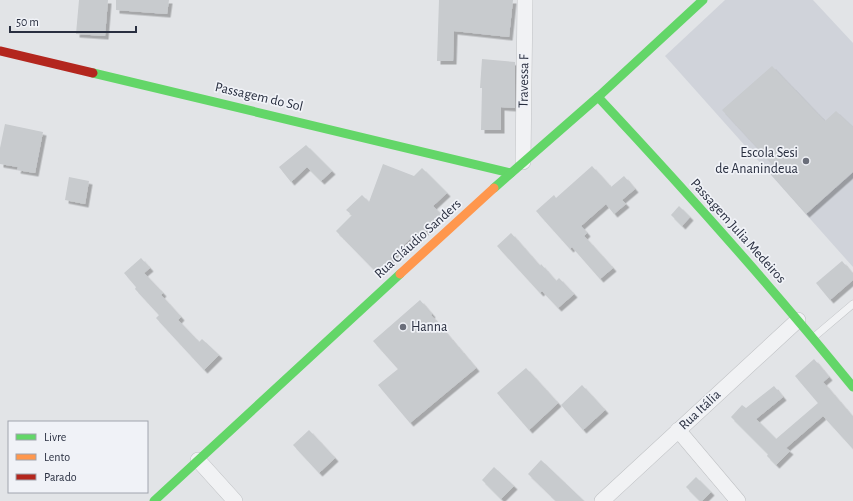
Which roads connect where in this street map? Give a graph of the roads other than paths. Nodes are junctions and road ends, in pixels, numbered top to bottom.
1 (525, 0) edge
2 (702, 0) edge
3 (0, 51) edge
4 (598, 97) junction
5 (523, 162) junction
6 (511, 173) junction
7 (853, 304) edge
8 (798, 320) junction
9 (813, 337) junction
10 (853, 387) edge
11 (678, 430) junction
12 (198, 460) junction
13 (154, 501) edge
14 (235, 501) edge
15 (602, 501) edge
16 (738, 501) edge

1 - 5 street, Travessa F
2 - 4 street, Rua Cláudio Sanders
3 - 6 street, Passagem do Sol
4 - 5 street, Rua Cláudio Sanders
4 - 8 street, Passagem Julia Medeiros
5 - 6 street, Rua Cláudio Sanders
6 - 12 street, Rua Cláudio Sanders
7 - 9 lane
8 - 9 street, Passagem Julia Medeiros
8 - 11 street, Rua Itália
9 - 10 street, Passagem Julia Medeiros
11 - 15 street, Rua Itália
11 - 16 street
12 - 13 street, Rua Cláudio Sanders
12 - 14 street

